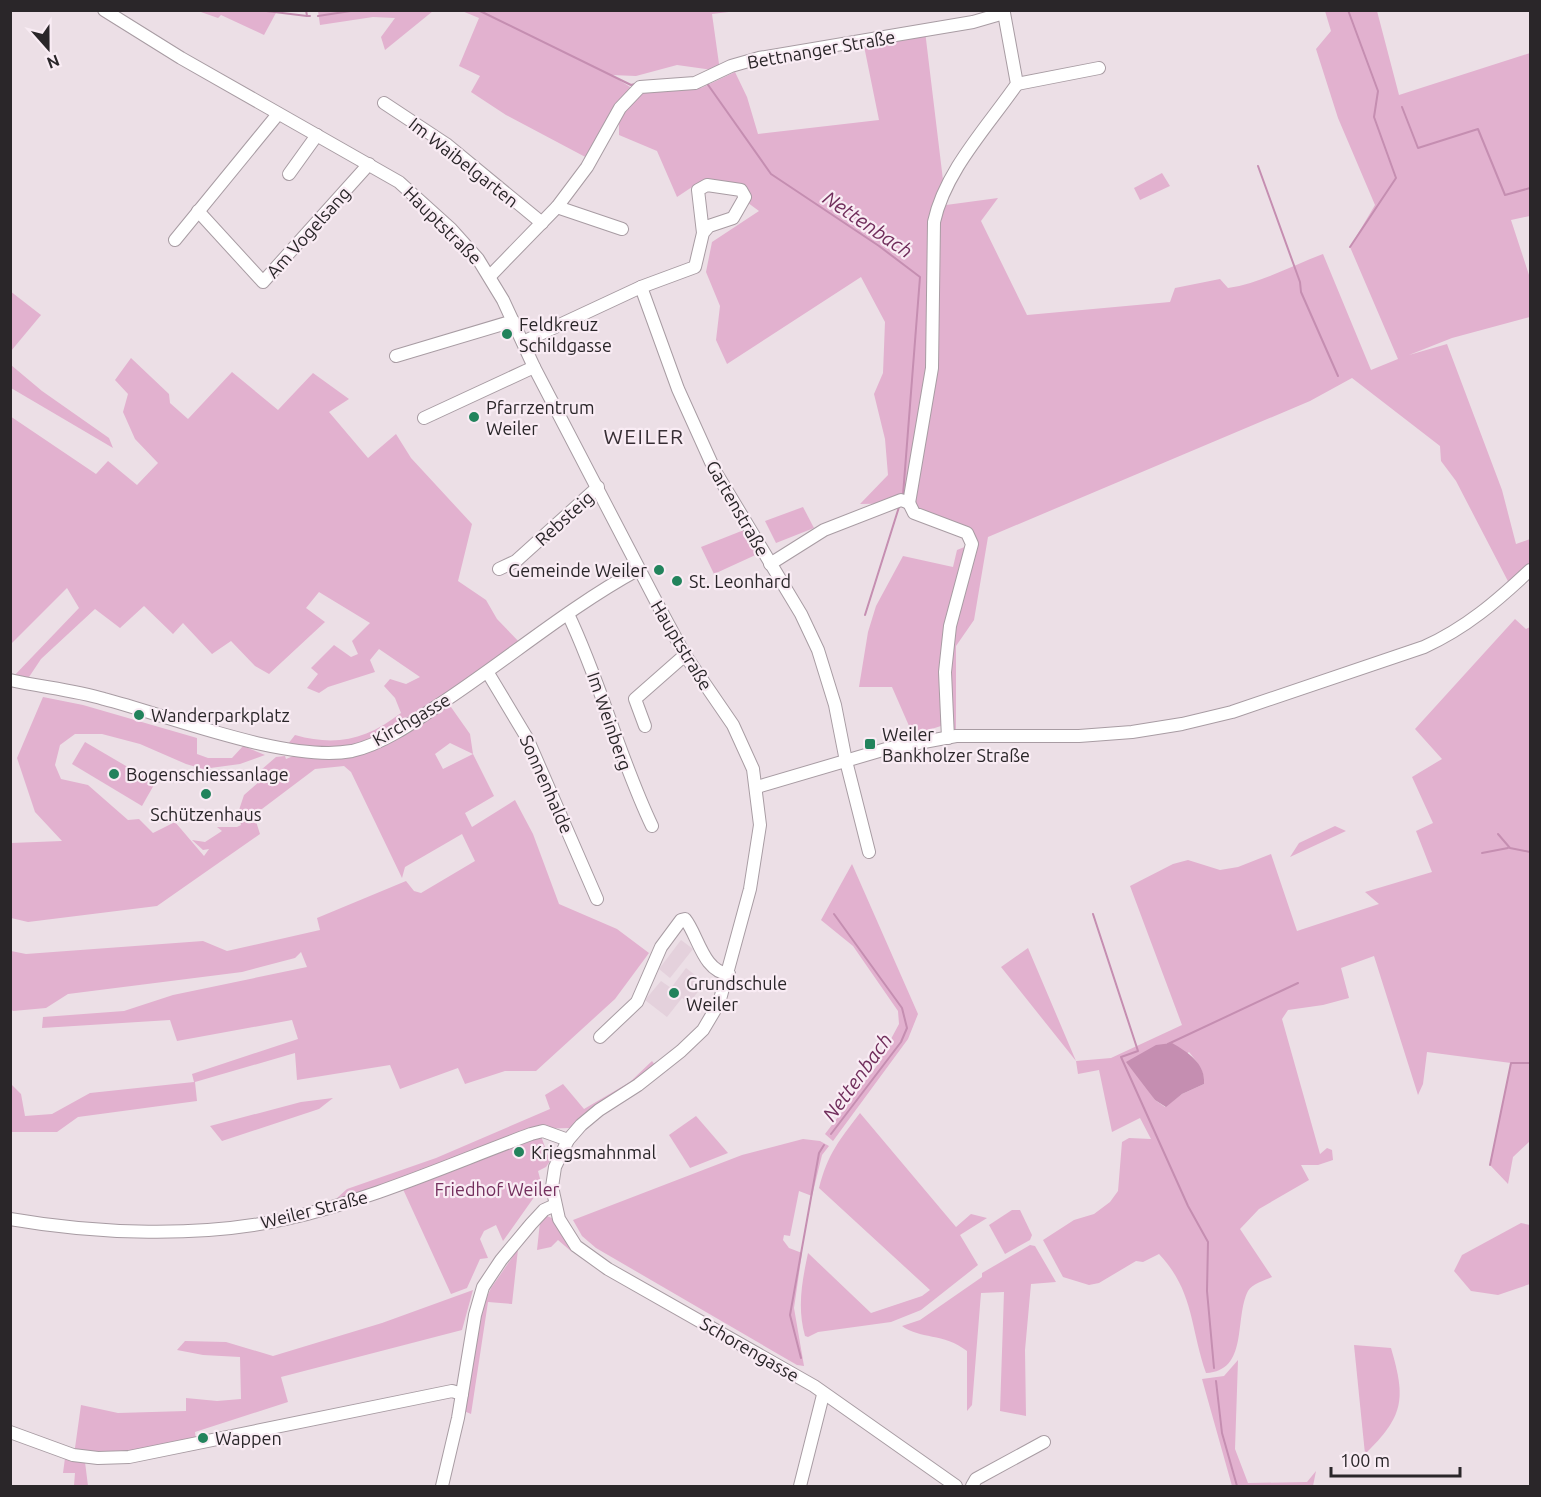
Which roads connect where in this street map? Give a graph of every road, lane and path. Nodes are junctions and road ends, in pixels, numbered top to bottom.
1 (104, 10) edge
2 (1004, 12) edge
3 (1099, 68) dead end
4 (1017, 84) junction
5 (384, 103) dead end
6 (278, 114) junction
7 (317, 135) junction
8 (369, 164) junction
9 (289, 174) dead end
10 (556, 207) junction
11 (198, 211) junction
12 (542, 224) junction
13 (622, 229) dead end
14 (703, 233) junction
15 (175, 240) dead end
16 (491, 275) junction
17 (641, 287) junction
18 (513, 321) junction
19 (523, 342) junction
20 (396, 356) dead end
21 (534, 367) junction
22 (424, 418) dead end
23 (598, 487) junction
24 (909, 503) junction
25 (770, 564) junction
26 (499, 569) dead end
27 (639, 569) junction
28 (1530, 570) edge
29 (568, 614) junction
30 (685, 655) junction
31 (488, 673) junction
32 (10, 680) edge
33 (645, 726) dead end
34 (948, 738) junction
35 (846, 761) junction
36 (757, 787) junction
37 (652, 826) dead end
38 (869, 852) dead end
39 (597, 899) dead end
40 (729, 974) junction
41 (600, 1037) dead end
42 (568, 1140) junction
43 (555, 1205) junction
44 (10, 1219) edge
45 (462, 1394) junction
46 (823, 1395) junction
47 (10, 1432) edge
48 (1044, 1442) dead end
49 (442, 1486) edge
50 (800, 1486) edge
51 (956, 1486) edge
52 (972, 1486) edge

1 - 6 street, Hauptstraße
2 - 4 street
2 - 10 street, Bettnanger Straße
3 - 4 street
4 - 24 street
5 - 12 street, Im Waibelgarten
6 - 7 street, Hauptstraße
6 - 11 street
7 - 8 street, Hauptstraße
7 - 9 street
8 - 11 street, Am Vogelsang
8 - 16 street, Hauptstraße
10 - 12 street, Bettnanger Straße
10 - 13 street
11 - 15 street
12 - 16 street, Bettnanger Straße
14 - 14 street
14 - 17 street
16 - 18 street, Hauptstraße
17 - 19 street
17 - 25 street, Gartenstraße
18 - 19 street, Hauptstraße
18 - 20 street
19 - 21 street, Hauptstraße
21 - 22 street
21 - 23 street, Hauptstraße
23 - 26 street, Rebsteig
23 - 27 street, Hauptstraße
24 - 25 street
24 - 34 street
25 - 35 street, Gartenstraße
27 - 29 street, Kirchgasse
27 - 30 street, Hauptstraße
28 - 34 street
29 - 31 street, Kirchgasse
29 - 37 street, Im Weinberg
30 - 33 street
30 - 36 street, Hauptstraße
31 - 32 street, Kirchgasse
31 - 39 street, Sonnenhalde
34 - 35 street
35 - 36 street
35 - 38 street, Gartenstraße
36 - 40 street, Hauptstraße
40 - 41 street
40 - 42 street, Hauptstraße
42 - 43 street, Hauptstraße
42 - 44 street, Weiler Straße
43 - 45 street
43 - 46 street, Schorengasse
45 - 47 street
45 - 49 street
46 - 50 street
46 - 51 street, Schorengasse
48 - 52 street

